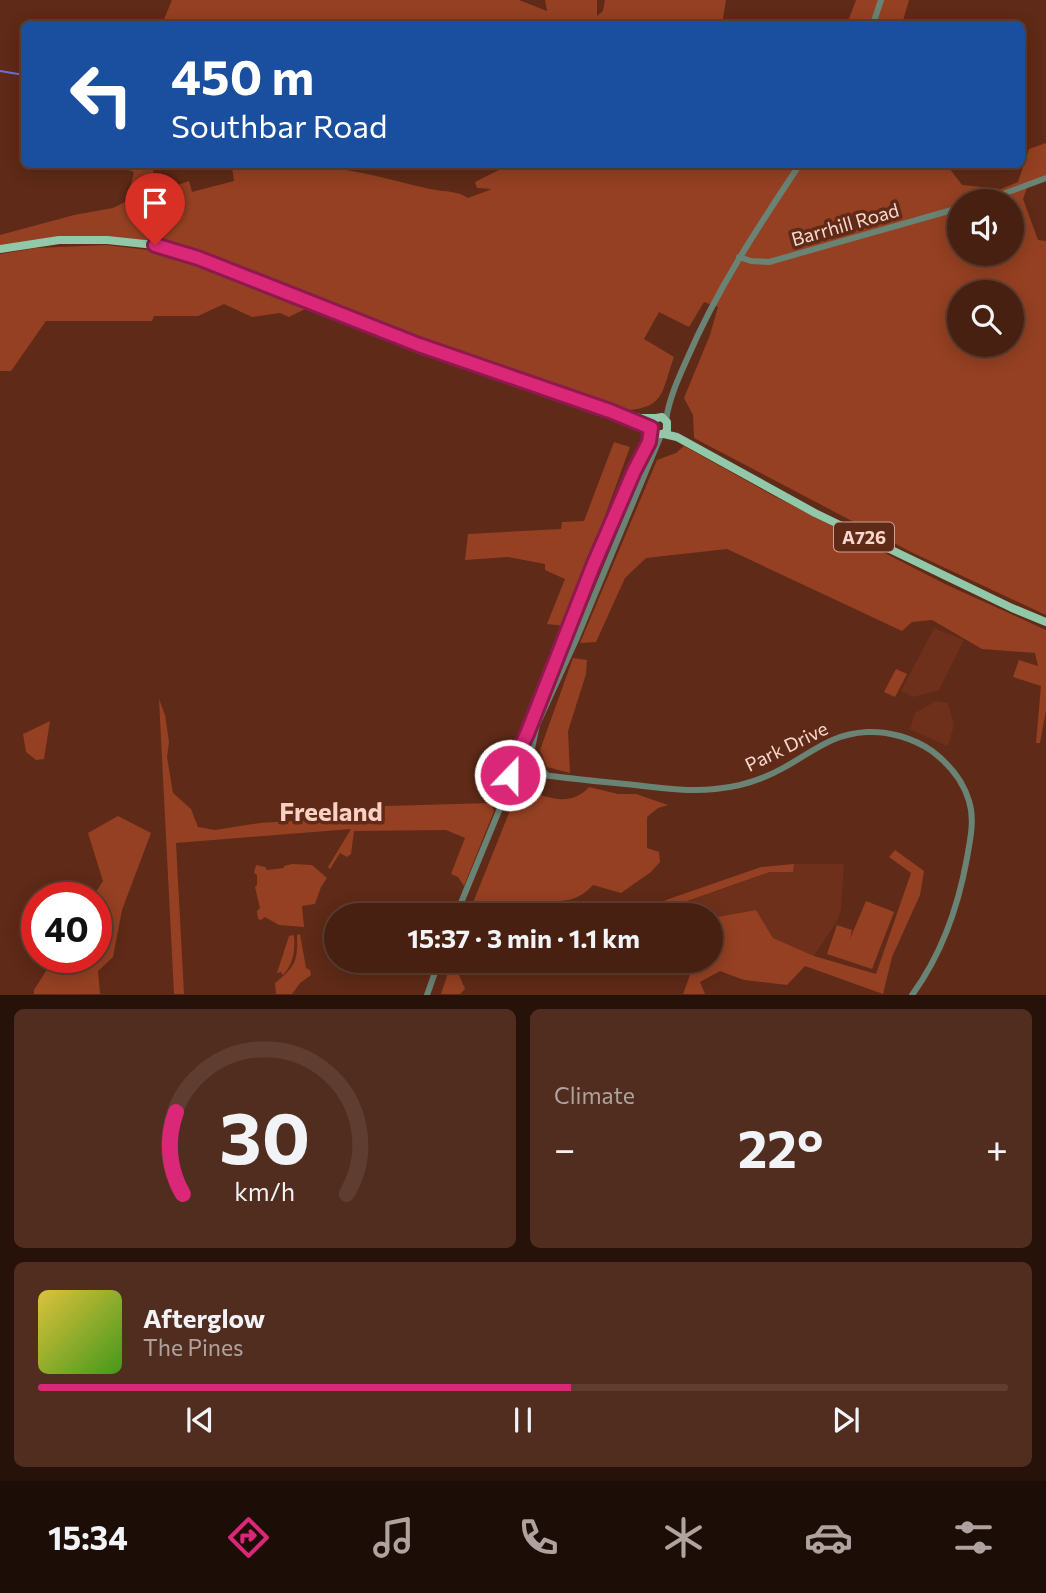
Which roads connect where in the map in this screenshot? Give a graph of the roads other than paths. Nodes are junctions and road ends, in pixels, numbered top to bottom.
1 (881, 0) edge
2 (874, 21) edge
3 (797, 168) edge
4 (1046, 178) edge
5 (1017, 189) edge
6 (947, 211) edge
7 (0, 250) edge
8 (739, 257) junction
9 (610, 411) junction
10 (662, 419) junction
11 (651, 429) junction
12 (663, 434) junction
13 (686, 442) junction
14 (1046, 622) edge
15 (518, 752) junction
16 (530, 758) junction
17 (511, 768) junction
18 (524, 773) junction
19 (549, 776) junction
20 (505, 796) junction
21 (461, 903) edge
22 (435, 973) edge
23 (428, 992) edge
24 (912, 995) edge

1 - 2 street
3 - 8 street
4 - 5 street
6 - 8 street, Barrhill Road
7 - 9 main road
8 - 10 street
9 - 10 main road
9 - 11 main road
10 - 11 main road
10 - 12 main road
10 - 13 main road, A726
11 - 12 main road
11 - 15 street
12 - 13 main road, A726
12 - 16 street
13 - 14 main road, A726
15 - 16 street
15 - 17 street
16 - 18 street
16 - 19 street
17 - 18 street
17 - 20 street
18 - 19 street, Park Drive
18 - 20 street
19 - 24 street, Park Drive
20 - 21 street
22 - 23 street

